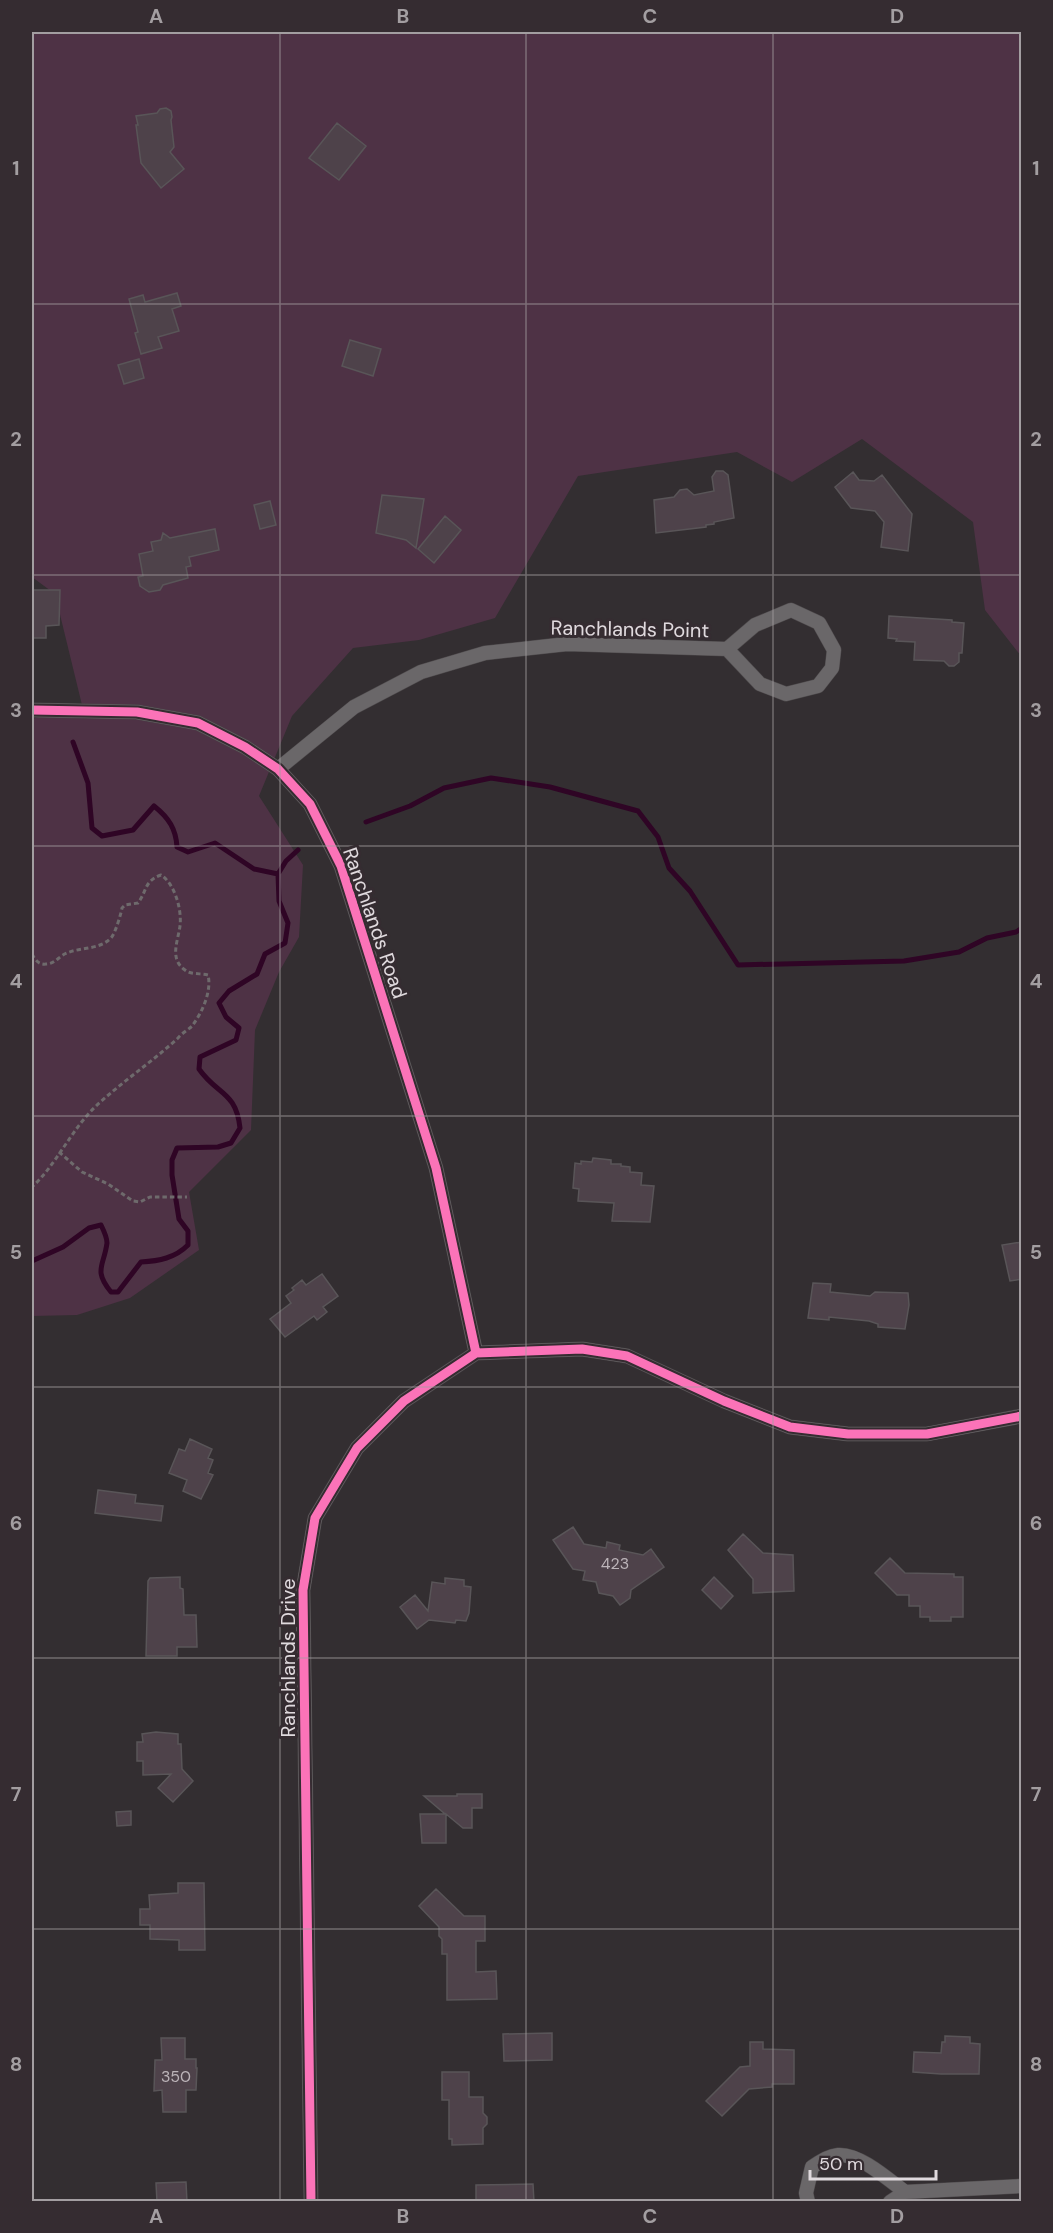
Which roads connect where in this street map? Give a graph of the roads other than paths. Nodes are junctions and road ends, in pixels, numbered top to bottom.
1 (727, 649) junction
2 (32, 710) edge
3 (278, 769) junction
4 (476, 1353) junction
5 (1022, 1416) edge
6 (1022, 2186) edge
7 (905, 2192) junction
8 (311, 2202) edge
9 (808, 2202) edge
10 (890, 2202) edge

1 - 1 street, Ranchlands Point
1 - 3 street, Ranchlands Point
2 - 3 street, Ranchlands Road
3 - 4 street, Ranchlands Road
4 - 5 street, Ranchlands Drive
4 - 8 street, Ranchlands Drive
6 - 7 street
7 - 9 street
7 - 10 street

